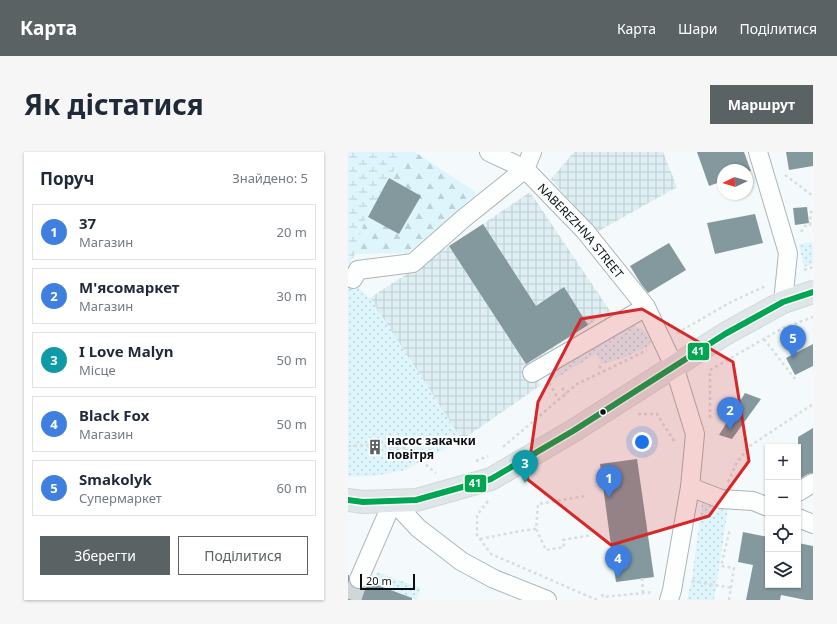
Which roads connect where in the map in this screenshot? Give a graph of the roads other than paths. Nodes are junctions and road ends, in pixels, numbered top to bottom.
1 (490, 152) edge
2 (532, 152) edge
3 (758, 152) edge
4 (525, 169) junction
5 (353, 279) dead end
6 (813, 292) edge
7 (783, 302) junction
8 (646, 307) junction
9 (674, 366) junction
10 (532, 373) dead end
11 (813, 483) edge
12 (690, 487) junction
13 (801, 490) edge
14 (348, 500) edge
15 (393, 501) junction
16 (763, 504) edge
17 (801, 519) edge
18 (813, 524) edge
19 (359, 579) tunnel mouth
20 (662, 596) edge
21 (547, 600) edge

1 - 4 street, NABEREZHNA STREET
2 - 4 street
3 - 7 street
4 - 5 street
4 - 8 street, NABEREZHNA STREET
6 - 7 main road
7 - 9 main road
8 - 9 street, NABEREZHNA STREET
8 - 10 street
9 - 12 street, NABEREZHNA STREET
9 - 15 main road
11 - 13 street
12 - 16 street
12 - 20 street, NABEREZHNA STREET
14 - 15 main road
15 - 19 street
15 - 21 street
17 - 18 street

